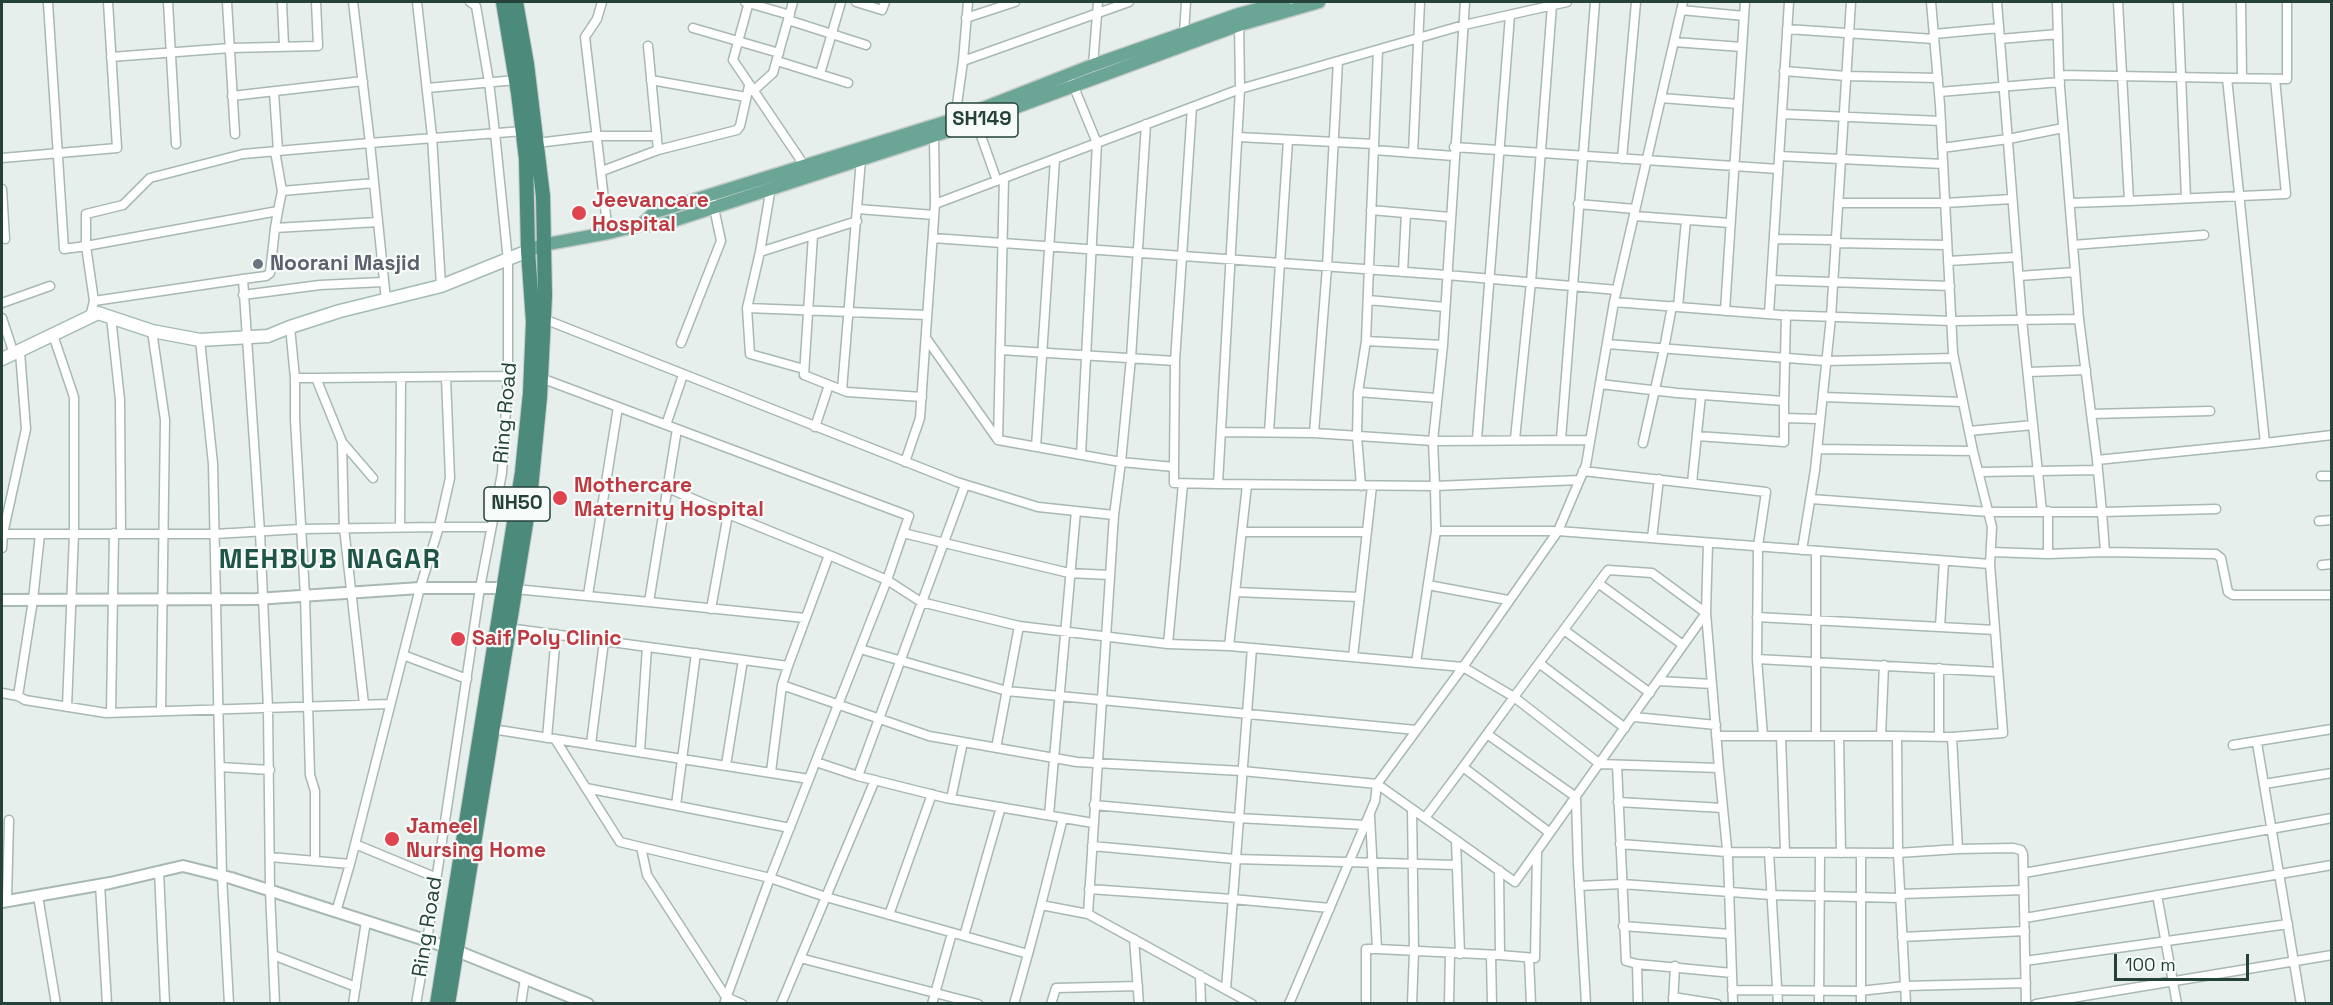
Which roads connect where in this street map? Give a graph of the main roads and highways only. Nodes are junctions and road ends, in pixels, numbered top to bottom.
1 (503, 2) edge
2 (516, 2) edge
3 (1284, 2) edge
4 (1320, 2) edge
5 (1239, 20) junction
6 (1071, 80) junction
7 (975, 117) junction
8 (641, 225) junction
9 (542, 245) junction
10 (528, 251) junction
11 (2, 359) edge
12 (509, 588) junction
13 (451, 949) junction
14 (437, 1004) edge
15 (448, 1004) edge

1 - 10 highway, Ring Road / NH50
2 - 9 highway, Ring Road / NH50
3 - 5 main road, SH149
4 - 5 main road, SH149
5 - 6 main road, SH149
5 - 6 main road, SH149
6 - 7 main road, SH149
7 - 8 main road, SH149
7 - 8 main road, SH149
8 - 9 main road, SH149
9 - 10 main road, SH149
9 - 12 highway, Ring Road / NH50
10 - 11 main road
10 - 12 highway, Ring Road / NH50
12 - 13 highway, Ring Road / NH50
12 - 13 highway, Ring Road / NH50
13 - 14 highway, Ring Road / NH50
13 - 15 highway, Ring Road / NH50

